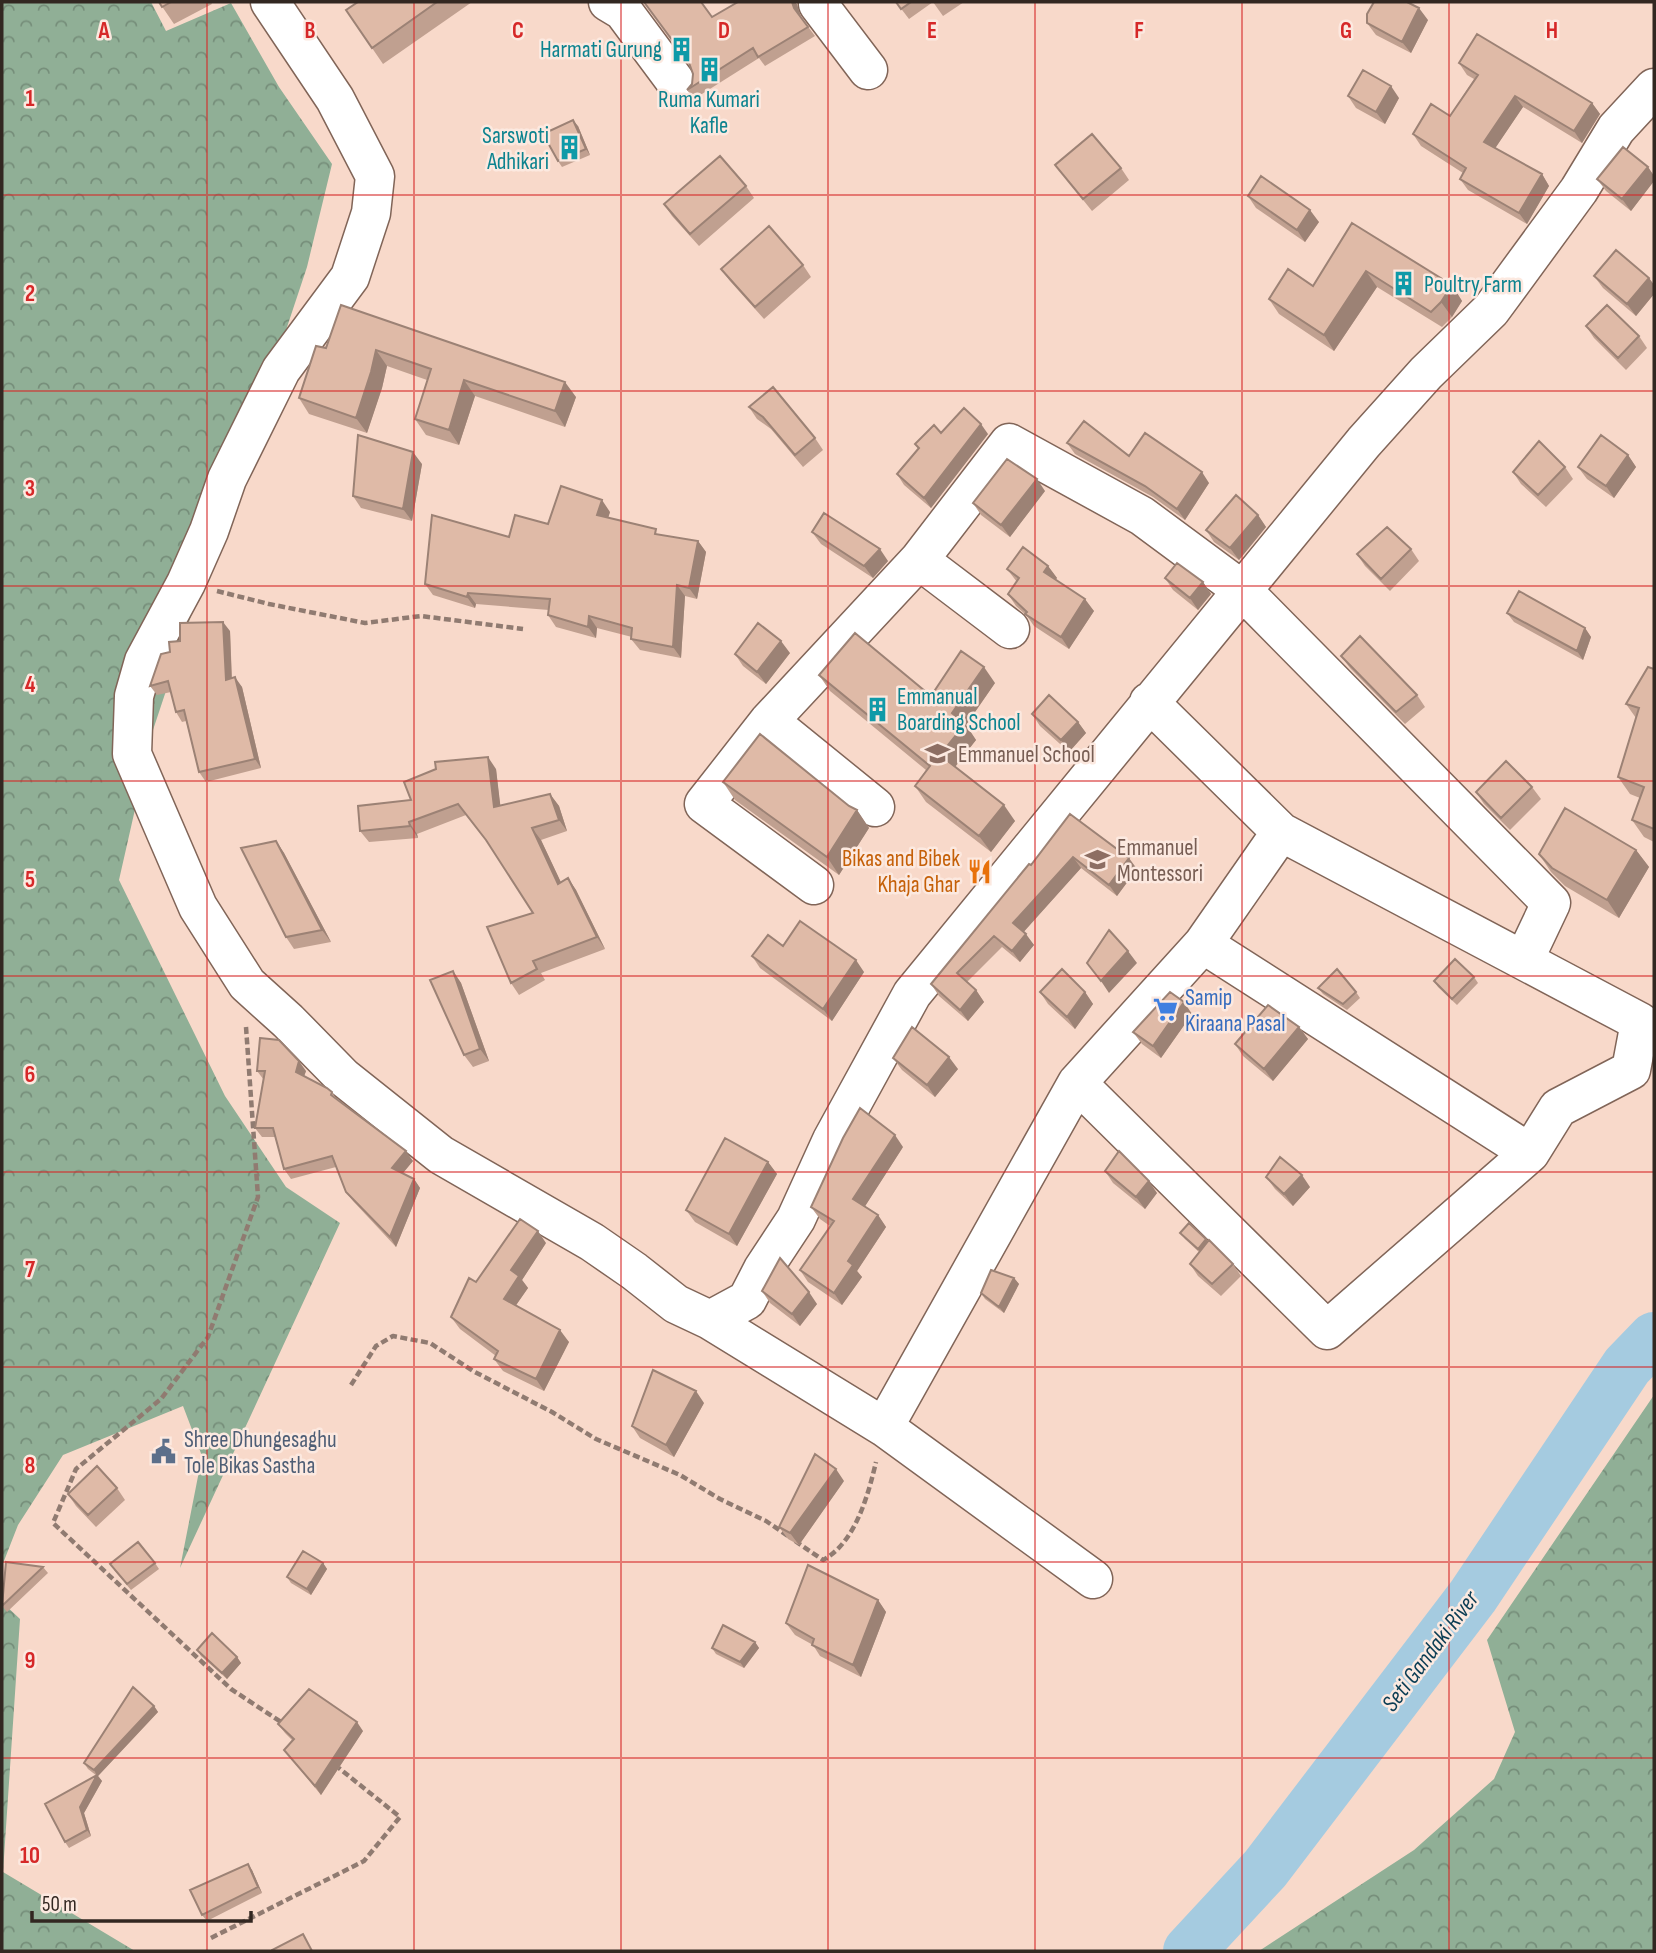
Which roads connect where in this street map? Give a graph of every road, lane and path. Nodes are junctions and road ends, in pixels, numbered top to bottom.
1 (608, 2) edge
2 (819, 3) edge
3 (271, 8) edge
4 (868, 71) dead end
5 (678, 85) dead end
6 (1654, 88) edge
7 (919, 560) junction
8 (186, 583) junction
9 (1242, 590) junction
10 (523, 629) dead end
11 (1010, 629) dead end
12 (1149, 702) junction
13 (769, 721) junction
14 (875, 807) dead end
15 (1281, 832) junction
16 (814, 885) dead end
17 (1203, 944) junction
18 (1524, 960) junction
19 (247, 984) junction
20 (1077, 1083) junction
21 (1530, 1153) junction
22 (710, 1320) junction
23 (351, 1385) dead end
24 (884, 1427) junction
25 (1093, 1578) dead end
26 (290, 1728) edge
27 (328, 1759) edge
28 (211, 1938) dead end

1 - 5 street
2 - 4 street
3 - 8 street
6 - 9 street
7 - 9 street
7 - 11 street
7 - 13 street
8 - 10 path
8 - 19 street
9 - 12 street
9 - 18 street
12 - 15 street
12 - 22 street
13 - 14 street
13 - 16 street
15 - 17 street
15 - 18 street
17 - 20 street
17 - 21 street
18 - 21 street
19 - 22 street
19 - 26 path
20 - 21 street
20 - 24 street
22 - 24 street
23 - 24 path
24 - 25 street
27 - 28 path

